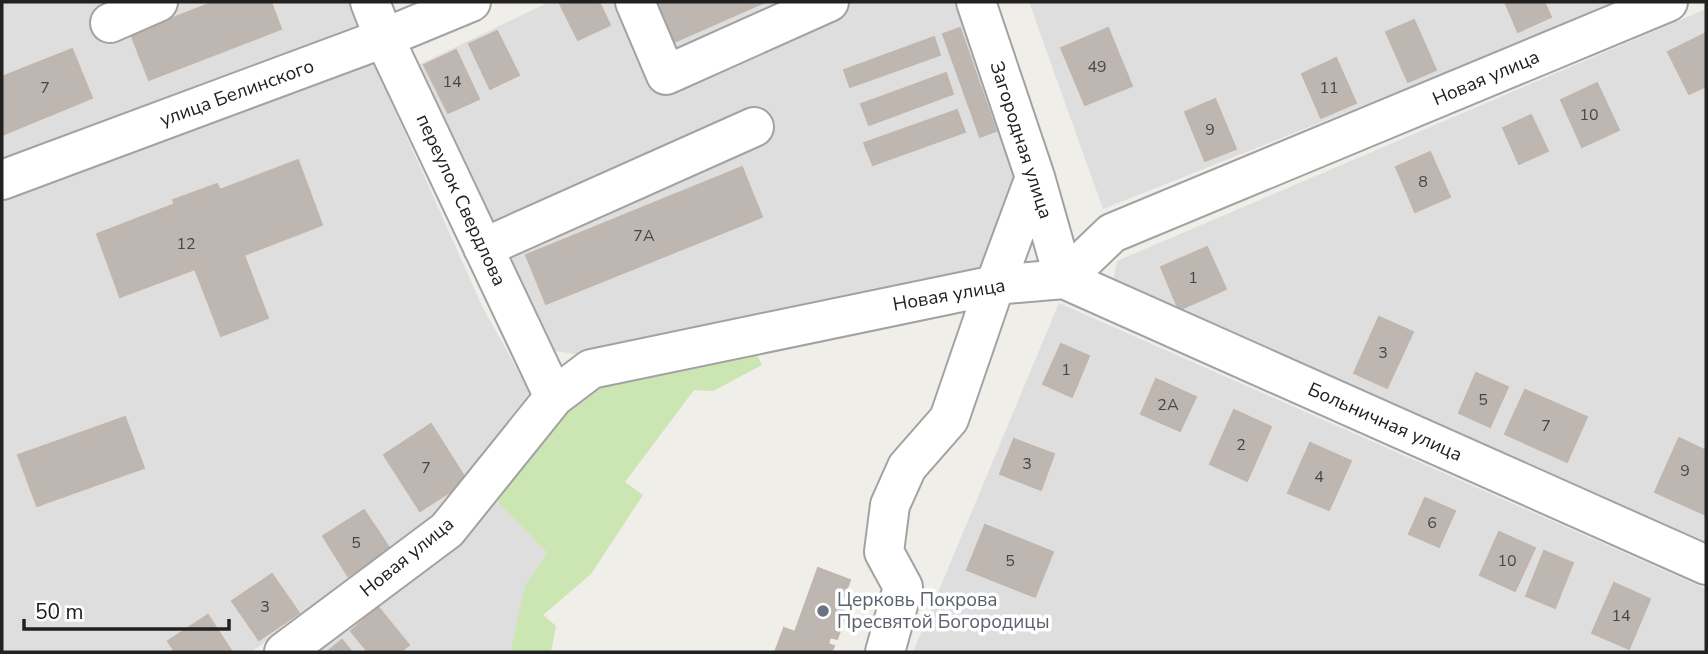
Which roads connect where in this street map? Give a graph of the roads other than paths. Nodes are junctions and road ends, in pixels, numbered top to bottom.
1 (158, 2) edge
2 (370, 2) edge
3 (471, 2) edge
4 (635, 2) edge
5 (829, 2) edge
6 (976, 2) edge
7 (1668, 2) edge
8 (110, 23) dead end
9 (384, 38) junction
10 (754, 127) dead end
11 (1035, 177) junction
12 (2, 180) edge
13 (483, 248) junction
14 (1064, 279) junction
15 (995, 285) junction
16 (554, 397) junction
17 (1706, 565) edge
18 (284, 652) edge
19 (885, 652) edge

1 - 8 street
2 - 9 street, переулок Свердлова
3 - 9 street, улица Белинского
4 - 5 street
6 - 11 street, Загородная улица
7 - 14 street, Новая улица
9 - 12 street, улица Белинского
9 - 13 street, переулок Свердлова
10 - 13 street
11 - 14 street, Загородная улица
11 - 15 street
13 - 16 street, переулок Свердлова
14 - 15 street, Новая улица
14 - 17 street, Больничная улица
15 - 16 street, Новая улица
15 - 19 street
16 - 18 street, Новая улица

